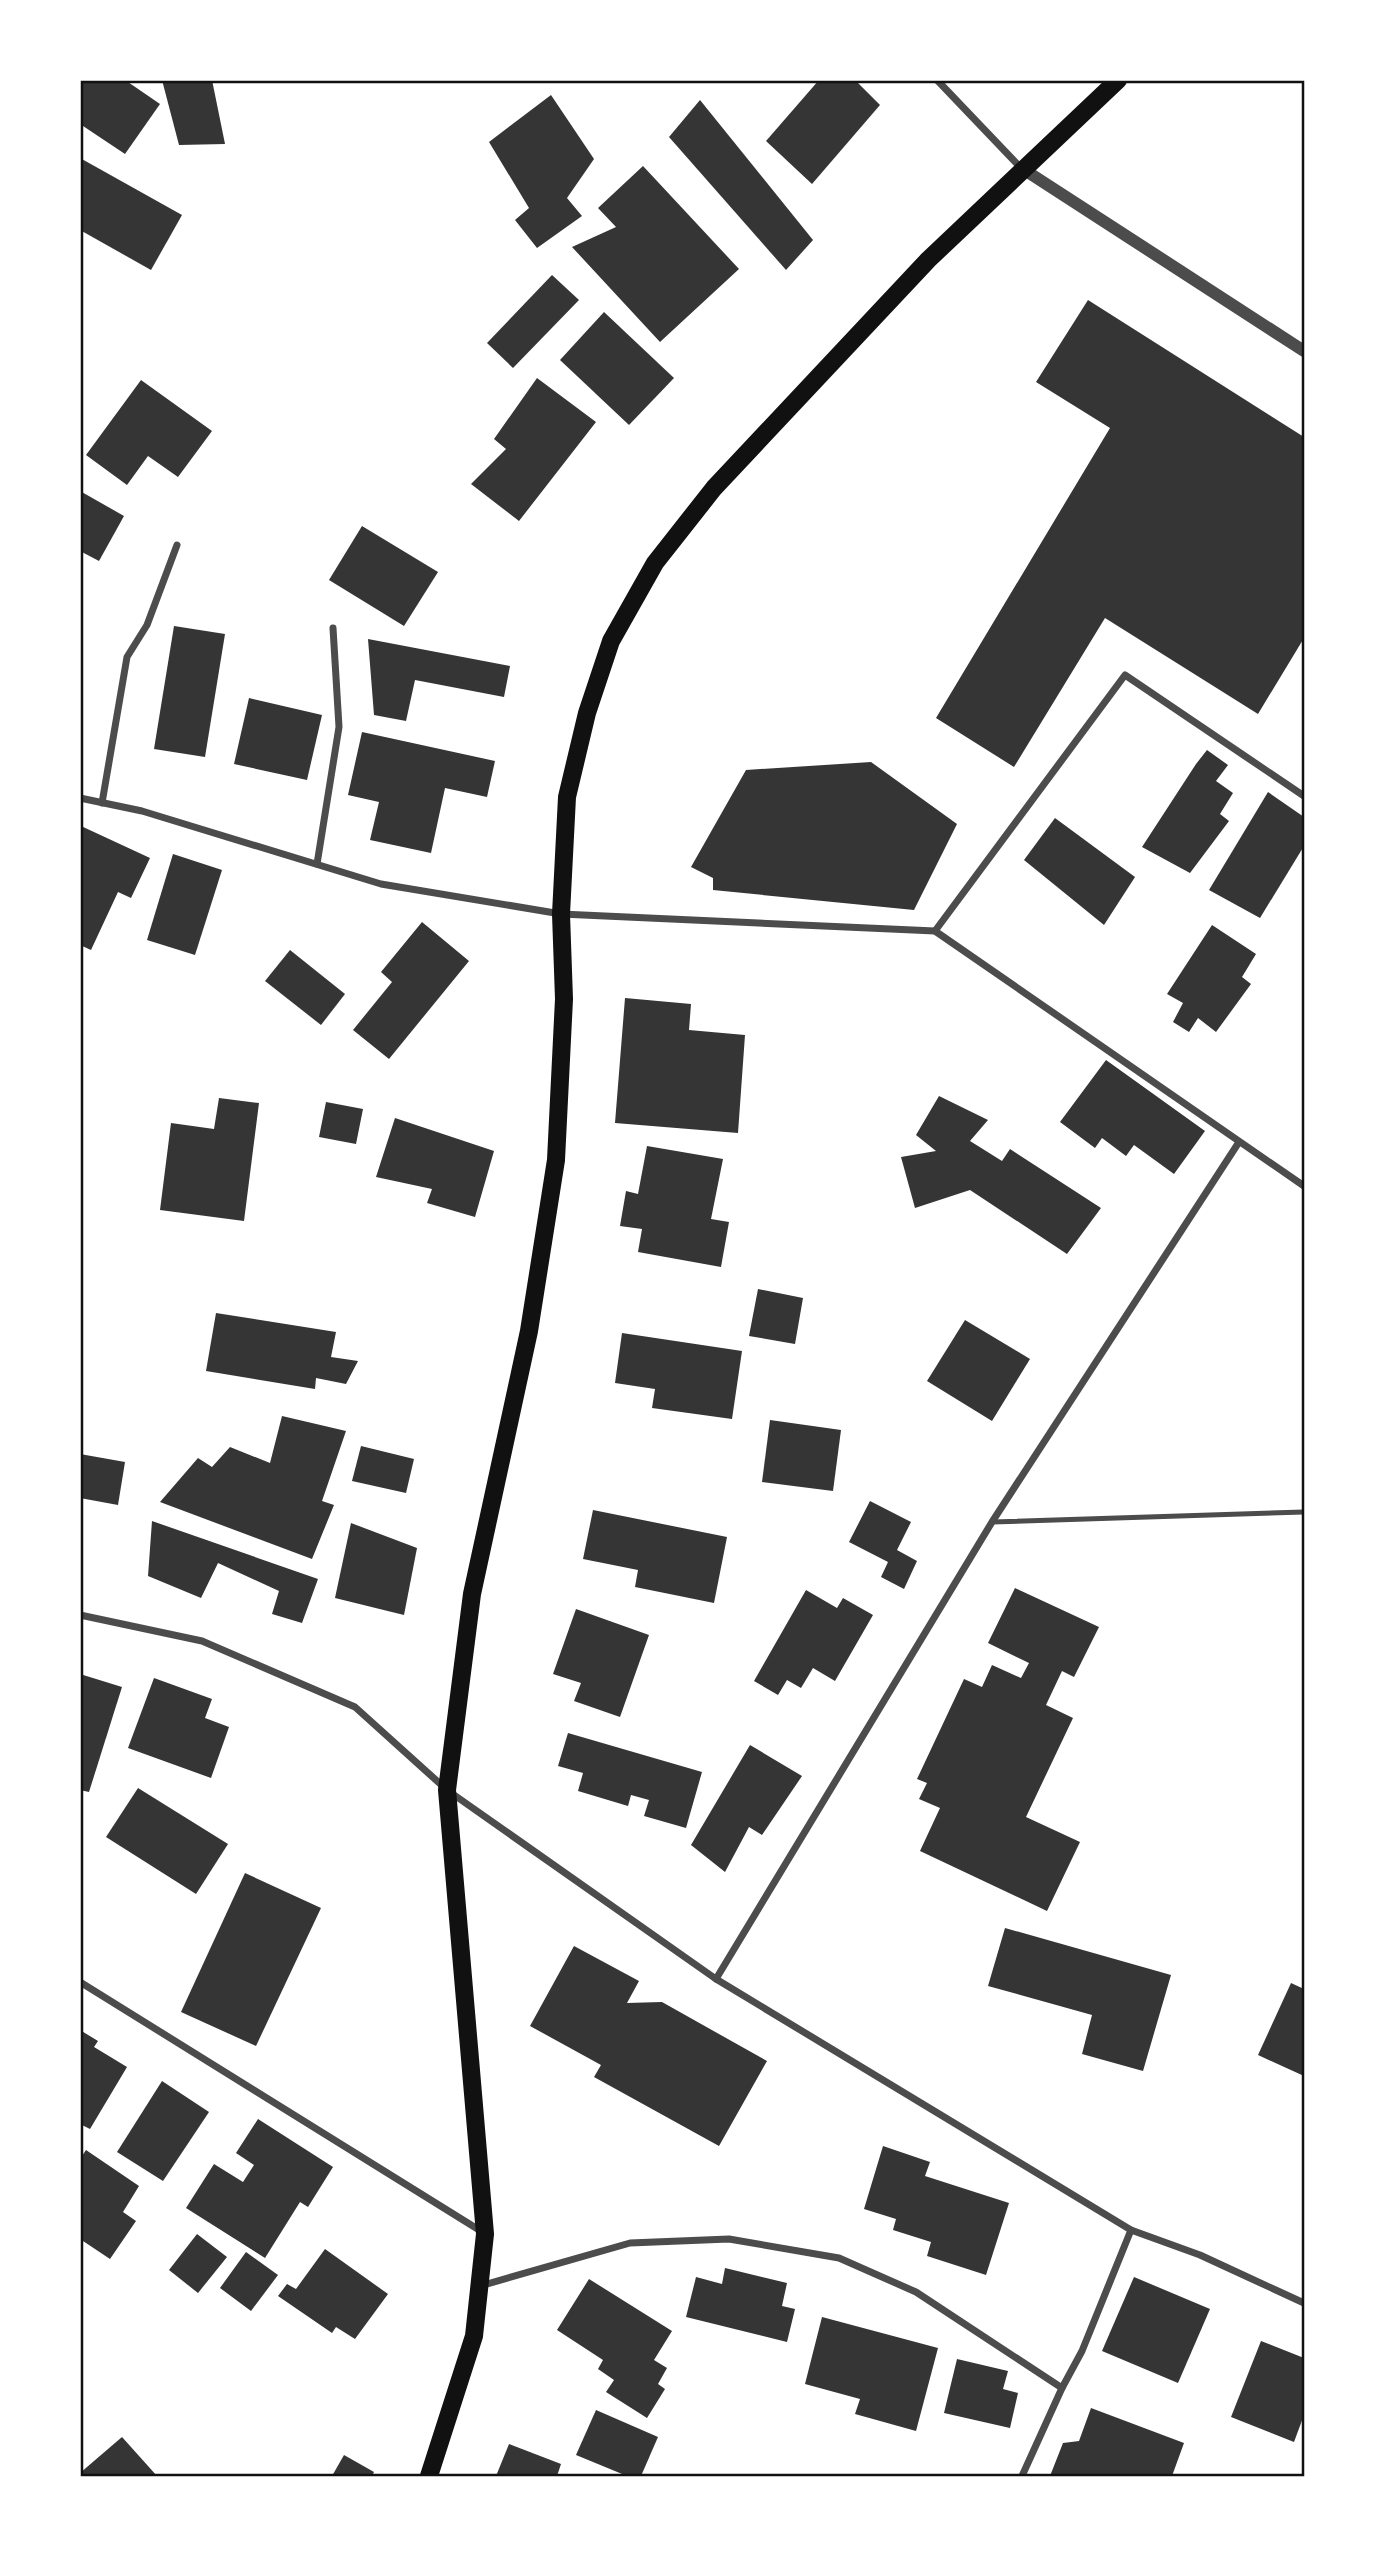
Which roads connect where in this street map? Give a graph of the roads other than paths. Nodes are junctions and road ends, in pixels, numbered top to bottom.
1 (937, 80) edge
2 (1118, 80) edge
3 (1023, 169) junction
4 (1304, 351) edge
5 (177, 545) dead end
6 (332, 628) dead end
7 (1304, 796) edge
8 (80, 798) edge
9 (102, 803) junction
10 (317, 864) junction
11 (561, 914) junction
12 (935, 931) junction
13 (1239, 1142) junction
14 (1304, 1186) edge
15 (1304, 1512) edge
16 (992, 1522) junction
17 (80, 1615) edge
18 (447, 1790) junction
19 (716, 1979) junction
20 (80, 1982) edge
21 (1131, 2230) junction
22 (485, 2234) junction
23 (479, 2287) junction
24 (1304, 2303) edge
25 (1062, 2388) junction
26 (429, 2476) edge
27 (1022, 2476) edge

1 - 3 street
2 - 3 main road
3 - 4 street
3 - 11 main road
5 - 9 street
6 - 10 street
7 - 12 street
8 - 9 street
9 - 10 street
10 - 11 street
11 - 12 street
11 - 18 main road
12 - 13 street
13 - 14 street
13 - 16 street
15 - 16 lane
16 - 19 street
17 - 18 street
18 - 19 street
18 - 22 main road
19 - 21 street
20 - 22 street
21 - 24 street
21 - 25 street
22 - 23 main road
23 - 25 street
23 - 26 main road
25 - 27 street

